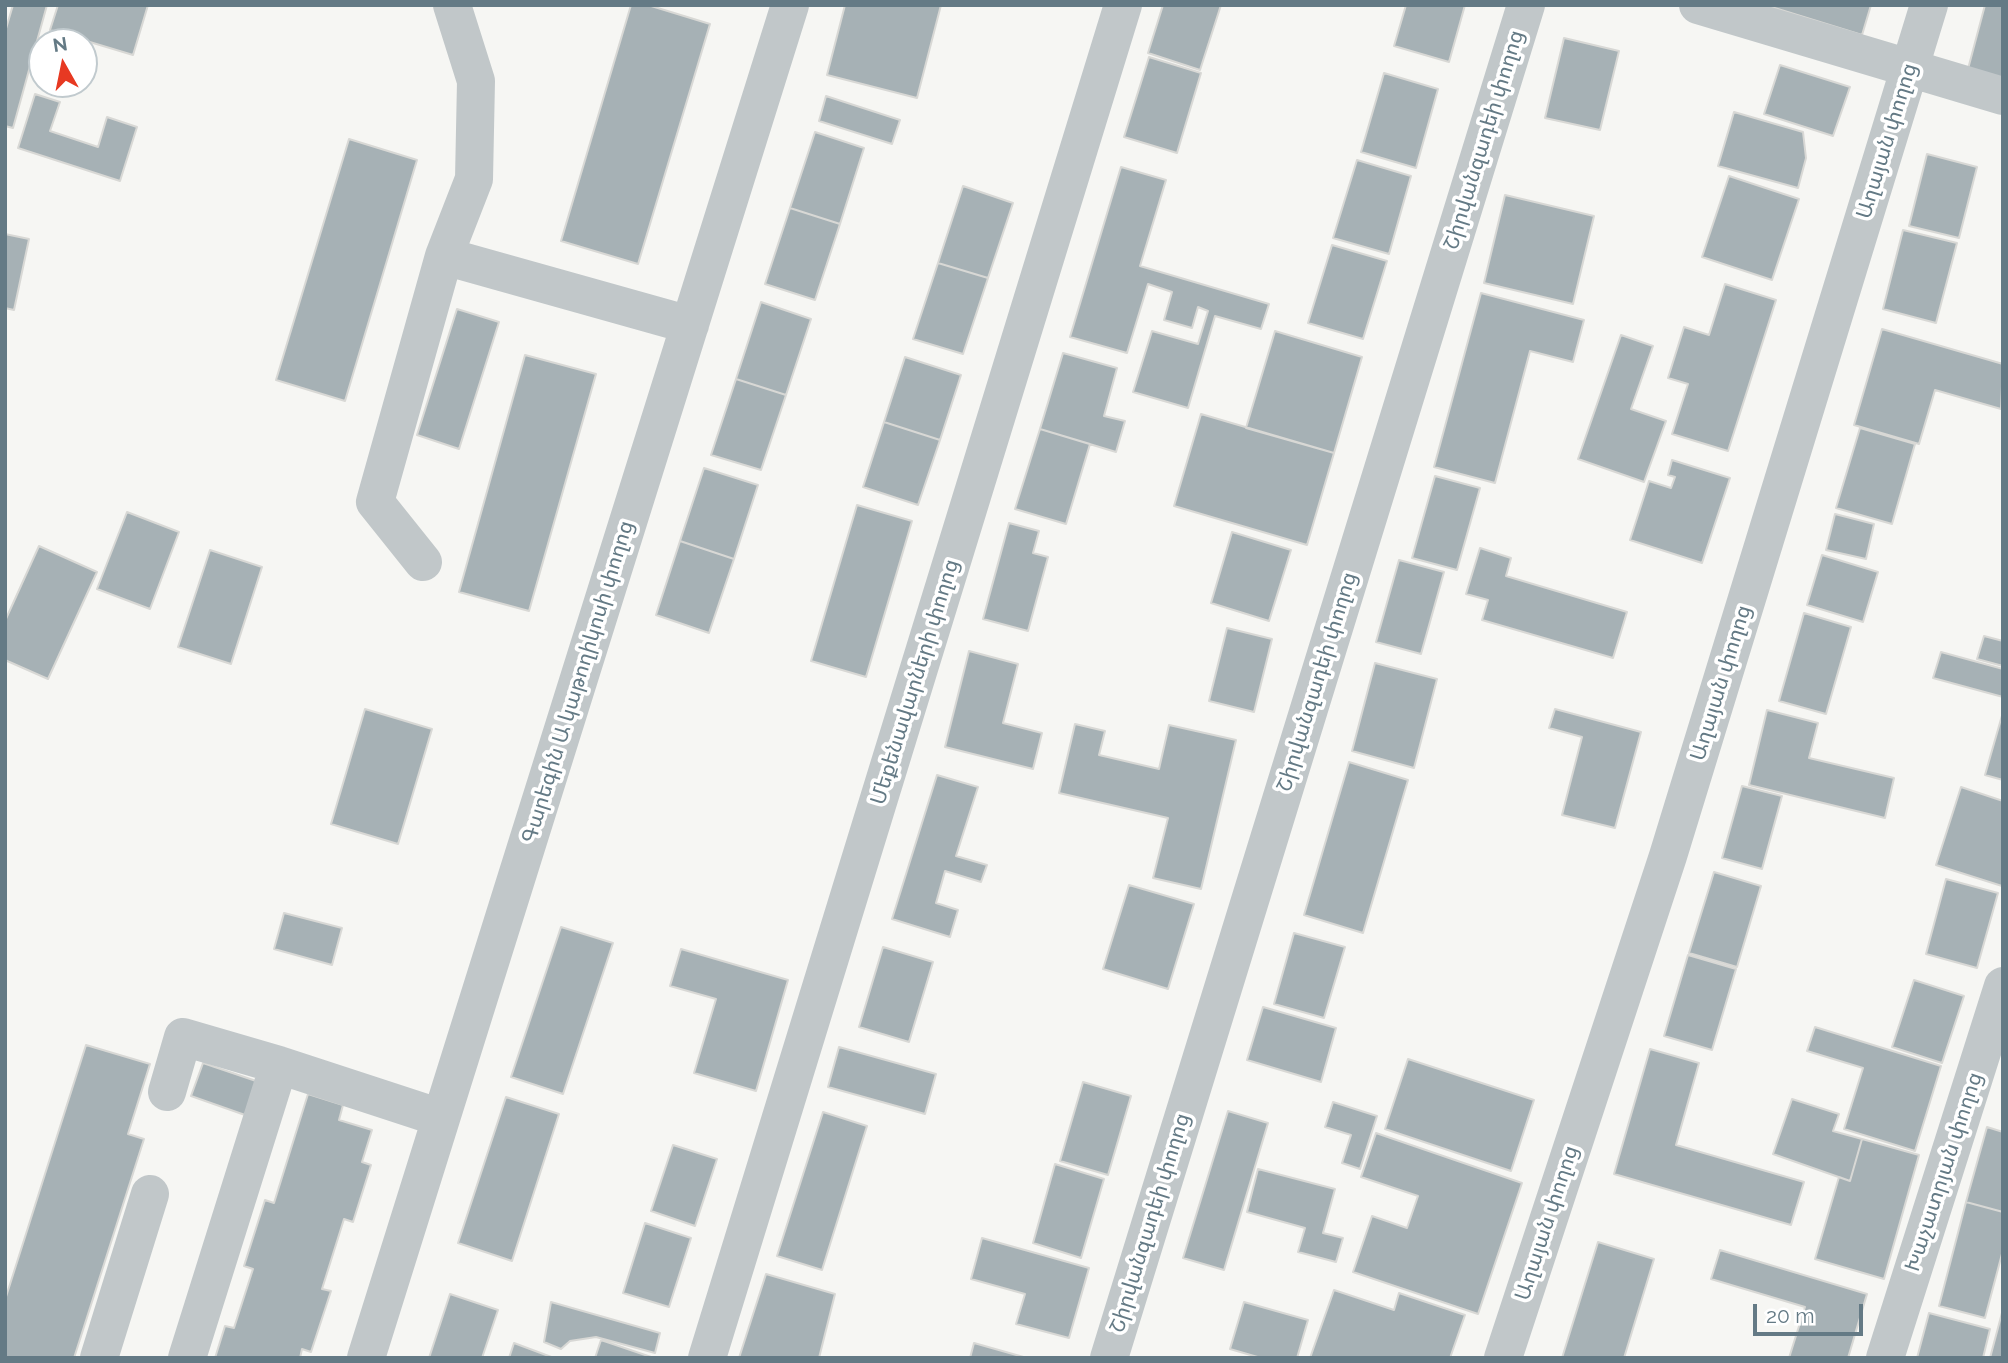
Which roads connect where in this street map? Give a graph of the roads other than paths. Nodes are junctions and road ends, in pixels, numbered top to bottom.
1 (452, 5) edge
2 (790, 5) edge
3 (1123, 5) edge
4 (1526, 5) edge
5 (1698, 5) edge
6 (1929, 5) edge
7 (1909, 69) junction
8 (2003, 96) edge
9 (444, 256) junction
10 (690, 325) junction
11 (423, 562) dead end
12 (2003, 986) edge
13 (279, 1065) junction
14 (167, 1093) dead end
15 (441, 1118) junction
16 (150, 1194) dead end
17 (99, 1358) edge
18 (187, 1358) edge
19 (366, 1358) edge
20 (707, 1358) edge
21 (1109, 1358) edge
22 (1503, 1358) edge
23 (1885, 1358) edge

1 - 9 street
2 - 10 street, Գարեգին Ա կաթողիկոսի փողոց
3 - 20 street, Մեքենավարների փողոց
4 - 21 street, Շիրվանզադեի փողոց
5 - 7 street
6 - 7 street, Աղայան փողոց
7 - 8 street
7 - 22 street, Աղայան փողոց
9 - 10 street
9 - 11 street
10 - 15 street, Գարեգին Ա կաթողիկոսի փողոց
12 - 23 street, Խաչատրյան փողոց
13 - 14 street
13 - 15 street
13 - 18 street
15 - 19 street, Գարեգին Ա կաթողիկոսի փողոց
16 - 17 street

